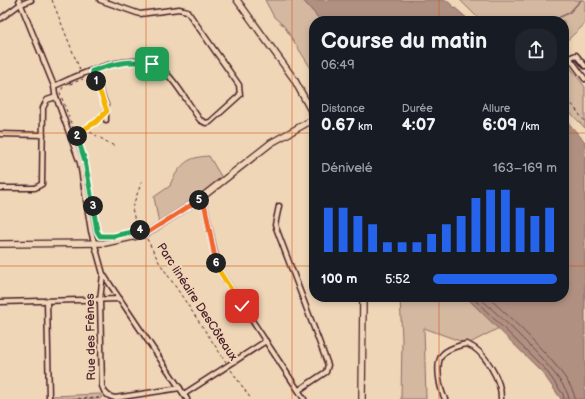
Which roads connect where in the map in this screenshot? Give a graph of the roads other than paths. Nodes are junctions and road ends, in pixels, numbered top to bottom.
1 (31, 0) edge
2 (100, 0) edge
3 (236, 0) edge
4 (20, 2) edge
5 (0, 19) edge
6 (585, 66) edge
7 (92, 71) junction
8 (585, 79) edge
9 (54, 86) junction
10 (56, 96) junction
11 (309, 107) edge
12 (106, 120) dead end
13 (309, 122) edge
14 (0, 134) edge
15 (43, 134) junction
16 (0, 188) edge
17 (203, 197) junction
18 (279, 206) dead end
19 (94, 242) junction
20 (0, 244) edge
21 (103, 274) junction
22 (120, 299) junction
23 (100, 300) junction
24 (47, 301) junction
25 (0, 302) edge
26 (364, 302) edge
27 (266, 341) junction
28 (180, 388) junction
29 (299, 390) junction
30 (184, 394) junction
31 (49, 399) edge
32 (187, 399) edge
33 (304, 399) edge
34 (362, 399) edge
35 (445, 399) edge
36 (501, 399) edge

1 - 4 street
2 - 7 street
3 - 11 street
4 - 5 street
4 - 9 street
6 - 8 street
7 - 9 street
7 - 12 street
9 - 10 street
10 - 15 street
10 - 19 street
13 - 17 street
14 - 15 street
15 - 16 street
17 - 19 street
17 - 27 street
18 - 29 street
19 - 20 street
19 - 21 street
21 - 22 street
21 - 23 street, Rue des Frênes
22 - 23 street
22 - 28 street
23 - 24 street
23 - 28 street, Rue des Frênes
24 - 25 street
24 - 31 street
26 - 34 street
27 - 29 street
27 - 30 street
28 - 30 street
29 - 33 street
30 - 32 street
35 - 36 street

